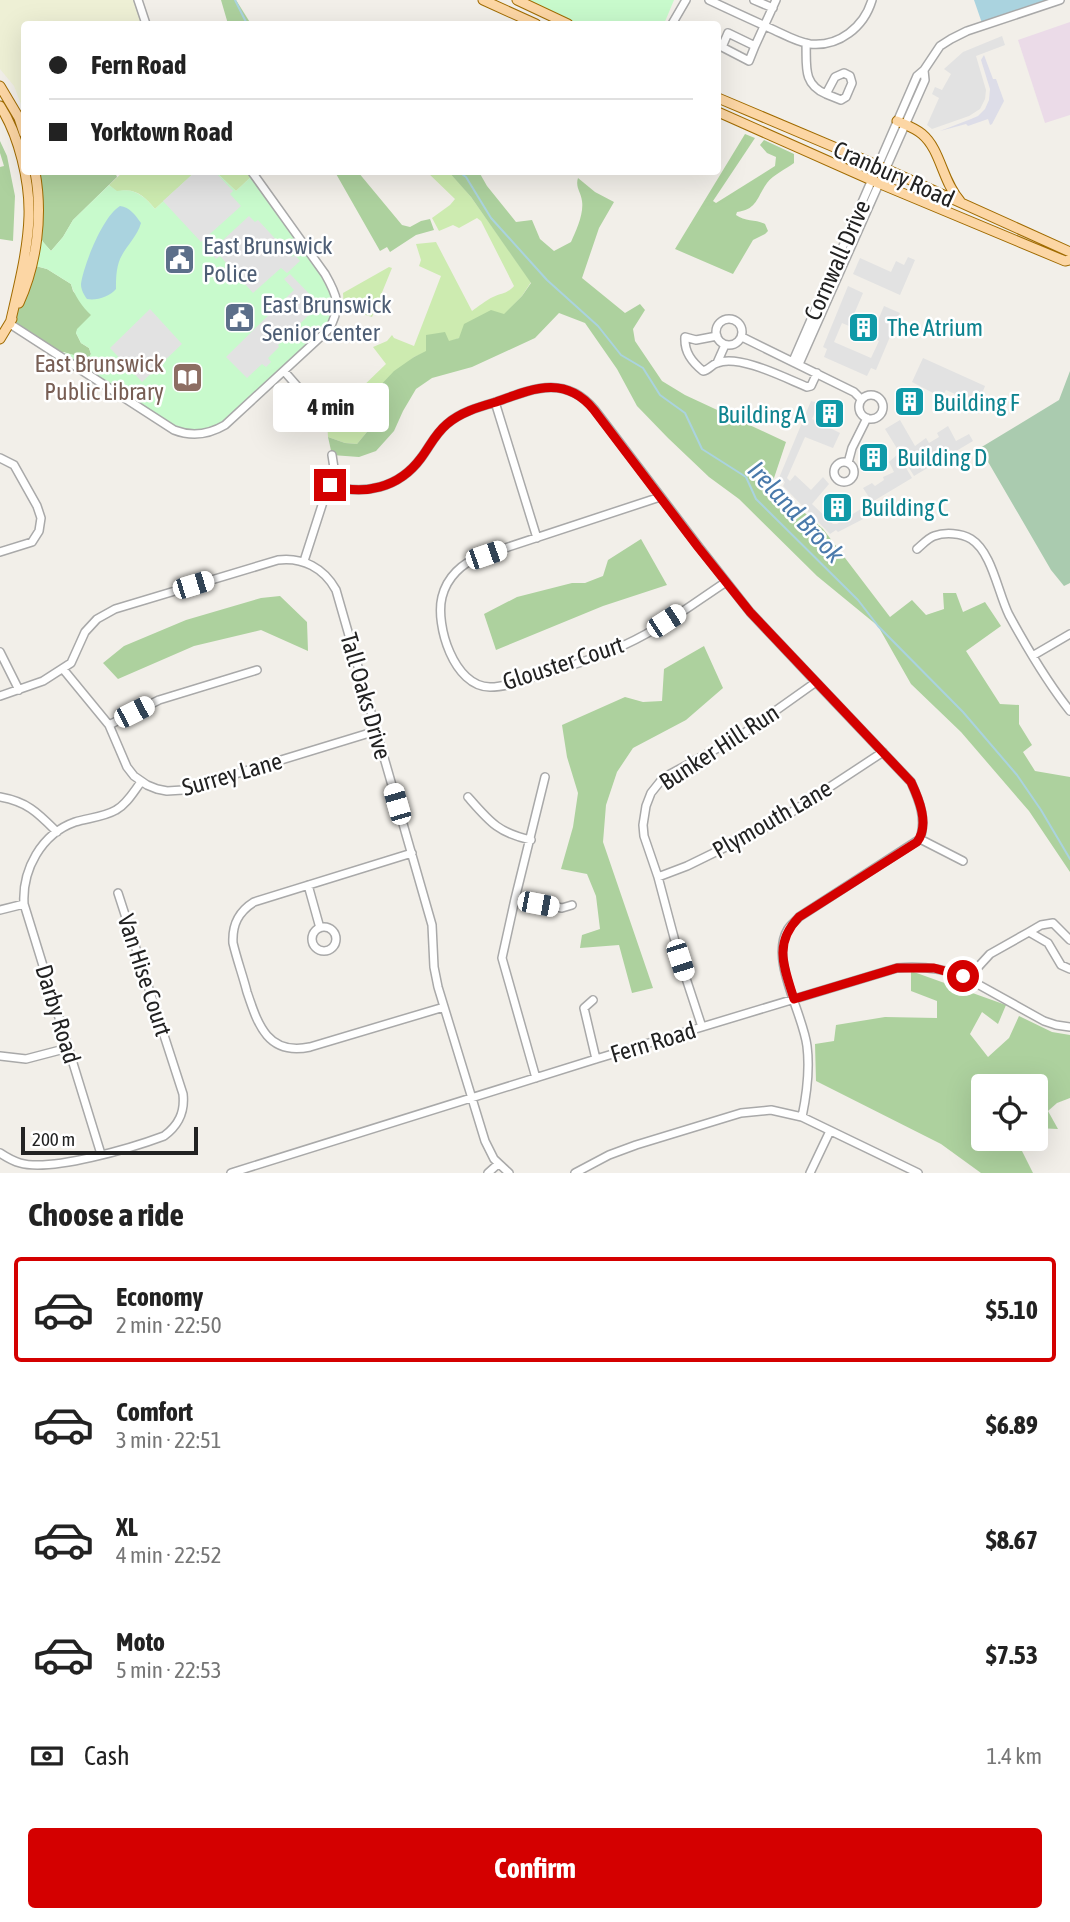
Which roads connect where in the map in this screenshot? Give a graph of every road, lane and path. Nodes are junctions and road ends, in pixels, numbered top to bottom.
1 (138, 0) edge
2 (483, 0) edge
3 (517, 0) edge
4 (686, 0) edge
5 (709, 0) edge
6 (754, 0) edge
7 (872, 0) edge
8 (1060, 0) edge
9 (774, 4) edge
10 (145, 21) edge
11 (529, 21) edge
12 (562, 21) edge
13 (675, 21) edge
14 (765, 26) junction
15 (806, 43) junction
16 (755, 47) junction
17 (0, 86) edge
18 (826, 94) dead end
19 (721, 99) edge
20 (0, 106) edge
21 (721, 113) edge
22 (901, 123) junction
23 (21, 124) edge
24 (21, 159) edge
25 (882, 167) junction
26 (25, 175) edge
27 (36, 175) edge
28 (254, 175) edge
29 (875, 182) junction
30 (963, 205) junction
31 (1070, 252) edge
32 (1070, 260) edge
33 (10, 324) junction
34 (717, 336) junction
35 (742, 337) junction
36 (0, 339) edge
37 (725, 345) junction
38 (796, 362) junction
39 (717, 363) junction
40 (284, 371) junction
41 (817, 373) junction
42 (861, 399) junction
43 (311, 402) dead end
44 (495, 402) junction
45 (867, 418) junction
46 (332, 455) dead end
47 (0, 458) edge
48 (848, 463) dead end
49 (330, 485) junction
50 (660, 497) junction
51 (537, 538) junction
52 (917, 549) dead end
53 (0, 552) edge
54 (304, 561) junction
55 (726, 582) junction
56 (1070, 634) edge
57 (0, 652) edge
58 (1034, 655) junction
59 (62, 669) junction
60 (257, 670) dead end
61 (816, 682) junction
62 (19, 690) junction
63 (0, 696) edge
64 (1070, 711) edge
65 (109, 725) junction
66 (376, 731) junction
67 (883, 752) junction
68 (545, 777) dead end
69 (141, 782) junction
70 (0, 797) edge
71 (468, 797) dead end
72 (57, 832) junction
73 (920, 839) junction
74 (531, 840) junction
75 (412, 853) junction
76 (963, 861) dead end
77 (657, 877) junction
78 (308, 885) junction
79 (118, 893) dead end
80 (515, 899) junction
81 (24, 904) junction
82 (572, 905) dead end
83 (0, 910) edge
84 (320, 928) dead end
85 (1029, 932) junction
86 (1070, 940) edge
87 (1070, 968) edge
88 (968, 978) junction
89 (794, 999) junction
90 (593, 1000) dead end
91 (444, 1007) junction
92 (702, 1027) junction
93 (1070, 1027) edge
94 (68, 1048) junction
95 (0, 1056) edge
96 (596, 1059) junction
97 (536, 1078) junction
98 (472, 1098) junction
99 (802, 1117) junction
100 (830, 1130) junction
101 (0, 1153) edge
102 (101, 1154) junction
103 (498, 1164) junction
104 (231, 1173) edge
105 (488, 1173) edge
106 (509, 1173) edge
107 (575, 1173) edge
108 (810, 1173) edge
109 (918, 1173) edge

1 - 10 street
2 - 11 main road
3 - 12 main road
4 - 13 street
5 - 14 street
6 - 9 street
7 - 15 street
8 - 22 street, Cornwall Drive
9 - 14 street
14 - 15 street
14 - 16 street
15 - 18 street
16 - 16 street
17 - 23 main road
19 - 25 main road, Cranbury Road
20 - 24 main road
21 - 29 main road, Cranbury Road
22 - 25 street, Cornwall Drive
22 - 30 main road
25 - 29 street, Cornwall Drive
25 - 30 main road, Cranbury Road
26 - 33 main road
27 - 33 main road
28 - 40 street
29 - 32 main road, Cranbury Road
29 - 38 street, Cornwall Drive
30 - 31 main road, Cranbury Road
33 - 36 main road
33 - 40 street
34 - 35 street
34 - 37 street
34 - 39 street
35 - 37 street
35 - 38 street
37 - 39 street
38 - 41 street
39 - 41 street
40 - 43 street
41 - 42 street
42 - 45 street
42 - 45 street
44 - 49 street
44 - 50 street
44 - 51 street
45 - 48 street
46 - 49 street
47 - 53 street
49 - 54 street
50 - 51 street, Glouster Court
50 - 55 street
51 - 55 street, Glouster Court
52 - 58 street
54 - 59 street
54 - 66 street, Tall Oaks Drive
55 - 61 street
56 - 58 street
57 - 62 street
58 - 64 street
59 - 62 street
59 - 65 street
60 - 65 street
61 - 67 street
61 - 77 street, Bunker Hill Run
62 - 63 street
65 - 69 street
66 - 69 street, Surrey Lane
66 - 75 street, Tall Oaks Drive
67 - 73 street
67 - 77 street, Plymouth Lane
68 - 74 street
69 - 72 street, Darby Road
70 - 72 street
71 - 74 street
72 - 81 street, Darby Road
73 - 76 street
73 - 89 street
74 - 80 street
75 - 78 street
75 - 91 street, Tall Oaks Drive
77 - 92 street, Bunker Hill Run
78 - 84 street
78 - 91 street
79 - 102 street, Van Hise Court
80 - 82 street
80 - 97 street
81 - 83 street
81 - 94 street, Darby Road
85 - 86 street
85 - 87 street
85 - 88 street
88 - 89 street, Fern Road
88 - 93 street, Fern Road
89 - 92 street, Fern Road
89 - 99 street
90 - 96 street
91 - 98 street, Tall Oaks Drive
92 - 96 street, Fern Road
94 - 95 street
94 - 102 street, Darby Road
96 - 97 street, Fern Road
97 - 98 street, Fern Road
98 - 103 street, Tall Oaks Drive
98 - 104 street, Fern Road
99 - 100 street
99 - 107 street
100 - 108 street
100 - 109 street
101 - 102 street
103 - 105 street
103 - 106 street, Tall Oaks Drive

